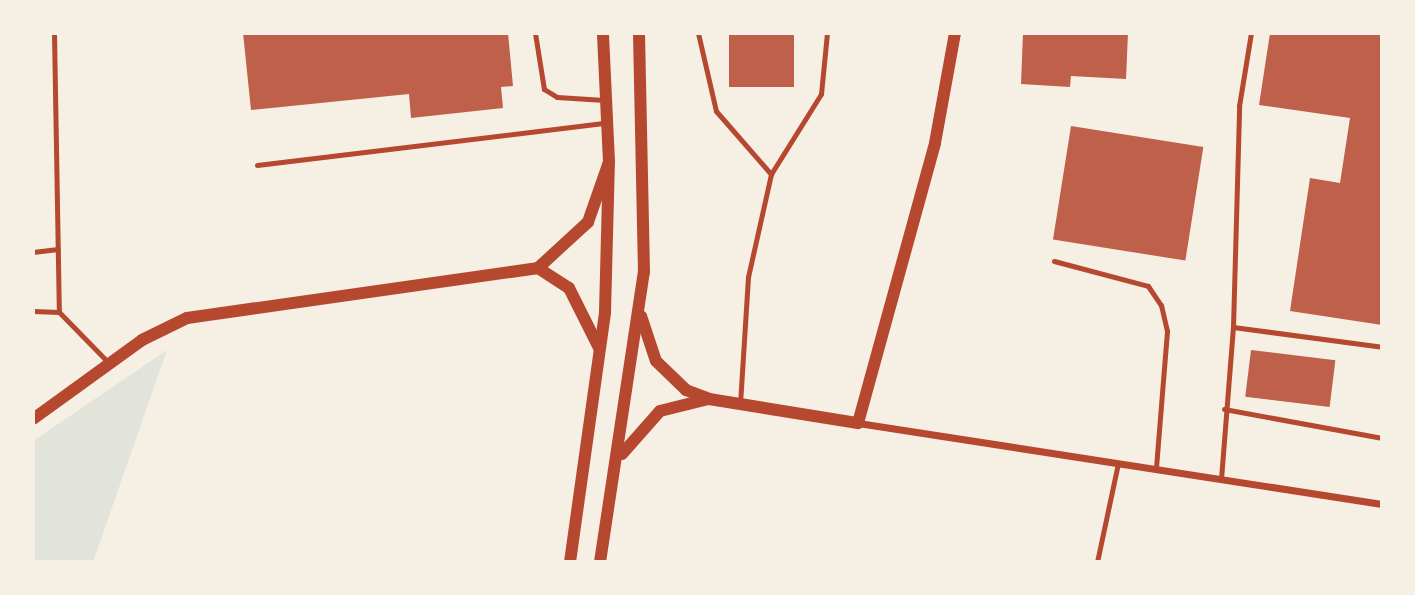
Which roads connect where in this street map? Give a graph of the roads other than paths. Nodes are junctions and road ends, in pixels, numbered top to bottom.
1 (54, 33) edge
2 (535, 33) edge
3 (603, 33) edge
4 (639, 33) edge
5 (698, 33) edge
6 (827, 33) edge
7 (955, 33) edge
8 (1251, 33) edge
9 (607, 100) junction
10 (608, 122) junction
11 (609, 162) junction
12 (257, 164) dead end
13 (771, 174) junction
14 (58, 249) junction
15 (33, 252) edge
16 (1054, 261) dead end
17 (538, 268) junction
18 (33, 311) edge
19 (60, 312) junction
20 (641, 316) junction
21 (1234, 327) junction
22 (1382, 347) edge
23 (601, 352) junction
24 (110, 364) junction
25 (709, 399) junction
26 (740, 404) junction
27 (1224, 409) junction
28 (33, 419) edge
29 (858, 423) junction
30 (1382, 438) edge
31 (1118, 463) junction
32 (1156, 469) junction
33 (617, 470) junction
34 (1221, 479) junction
35 (1382, 504) edge
36 (570, 562) edge
37 (600, 562) edge
38 (1097, 562) edge

1 - 14 lane
2 - 9 lane
3 - 9 street
4 - 20 street
5 - 13 lane
6 - 13 lane
7 - 29 street
8 - 21 lane
9 - 10 street
10 - 11 street
10 - 12 lane
11 - 17 street
11 - 23 street
13 - 26 lane
14 - 15 lane
14 - 19 lane
16 - 32 lane
17 - 23 street
17 - 24 street
18 - 19 lane
19 - 24 lane
20 - 25 street
20 - 33 street
21 - 22 lane
21 - 27 lane
23 - 36 street
24 - 28 street
25 - 26 street
25 - 33 street
26 - 29 street
27 - 30 lane
27 - 34 lane
29 - 31 street
31 - 32 street
31 - 38 lane
32 - 34 street
33 - 37 street
34 - 35 street

